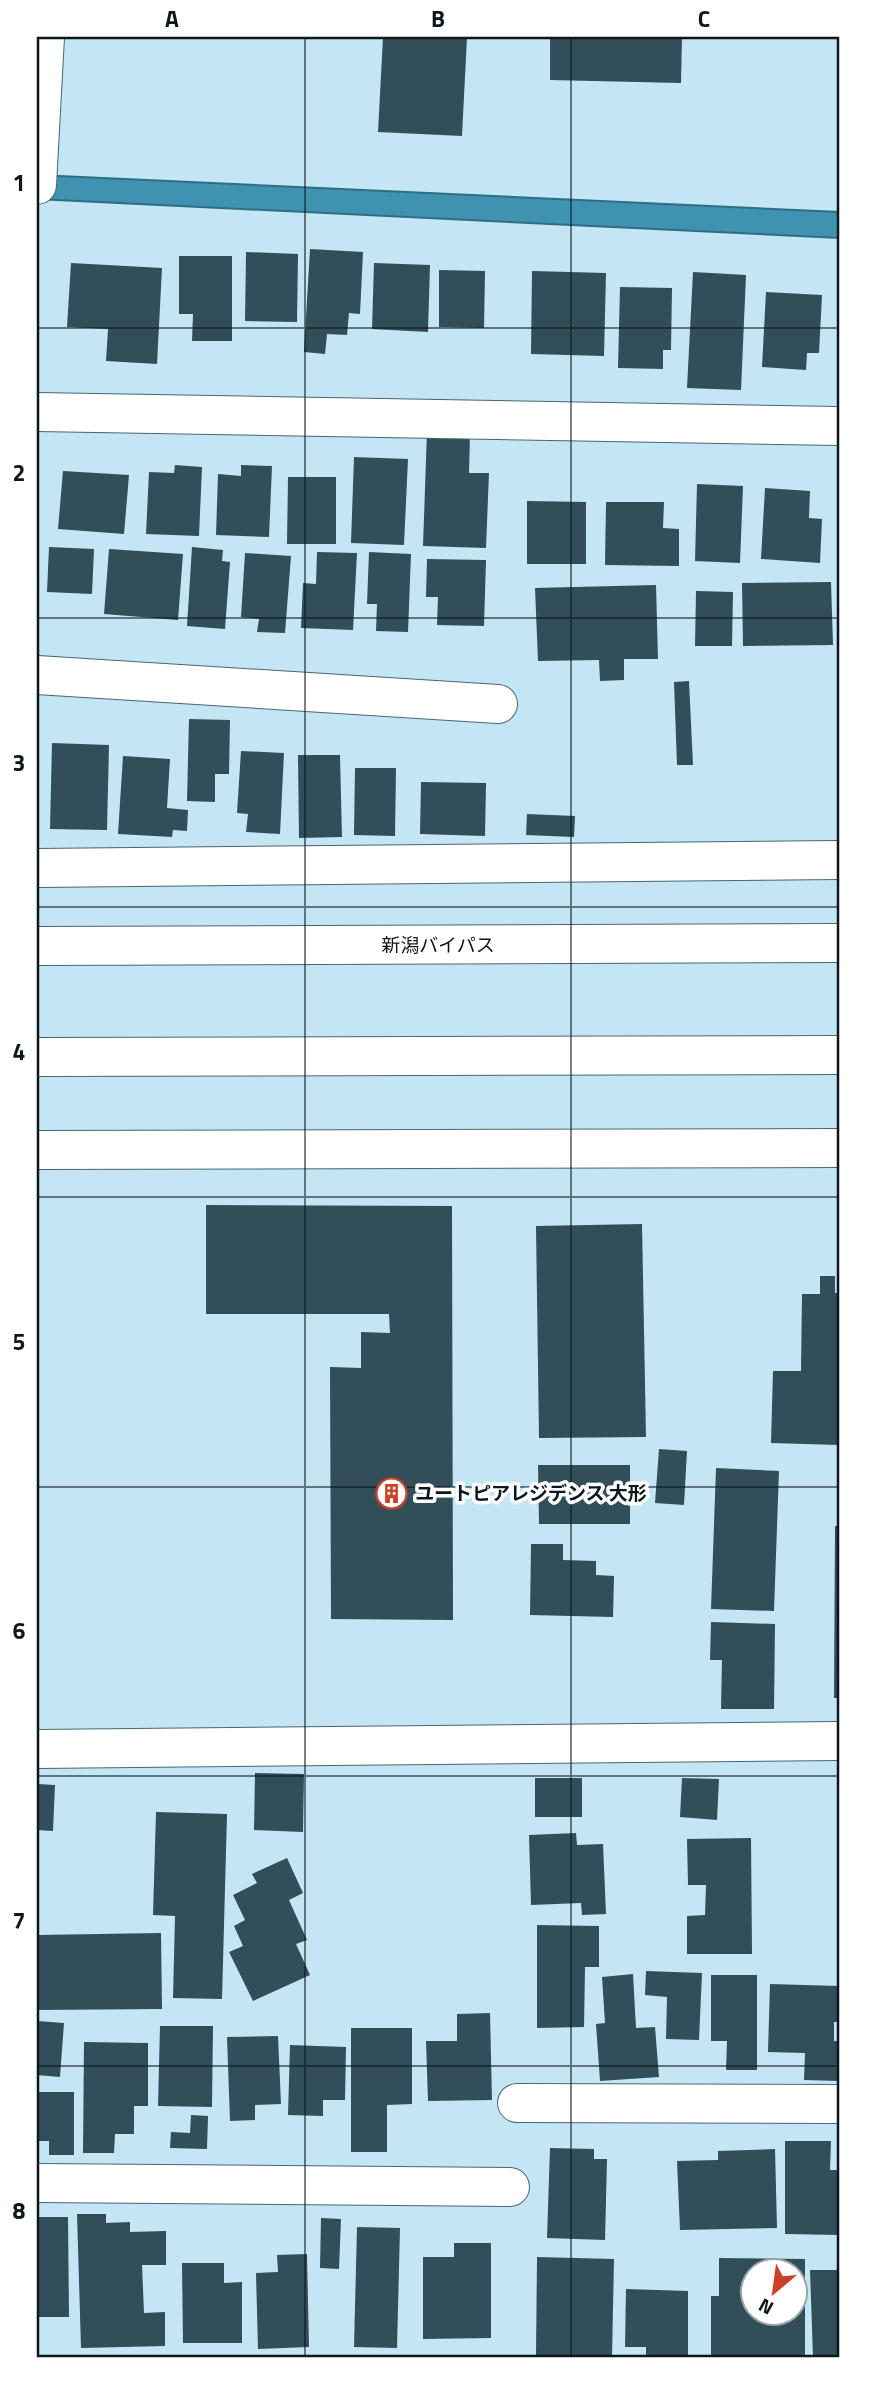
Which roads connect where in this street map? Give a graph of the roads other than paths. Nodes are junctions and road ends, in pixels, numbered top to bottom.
1 (45, 37) edge
2 (37, 175) edge
3 (37, 412) edge
4 (839, 426) edge
5 (37, 675) edge
6 (498, 704) dead end
7 (839, 860) edge
8 (37, 868) edge
9 (839, 943) edge
10 (37, 946) edge
11 (839, 1055) edge
12 (37, 1057) edge
13 (839, 1148) edge
14 (37, 1150) edge
15 (839, 1741) edge
16 (37, 1749) edge
17 (517, 2103) dead end
18 (839, 2104) edge
19 (37, 2183) edge
20 (510, 2187) dead end

1 - 2 main road
3 - 4 main road
5 - 6 main road
7 - 8 main road
9 - 10 main road, 新潟バイパス
11 - 12 main road
13 - 14 main road
15 - 16 main road
17 - 18 main road
19 - 20 main road

